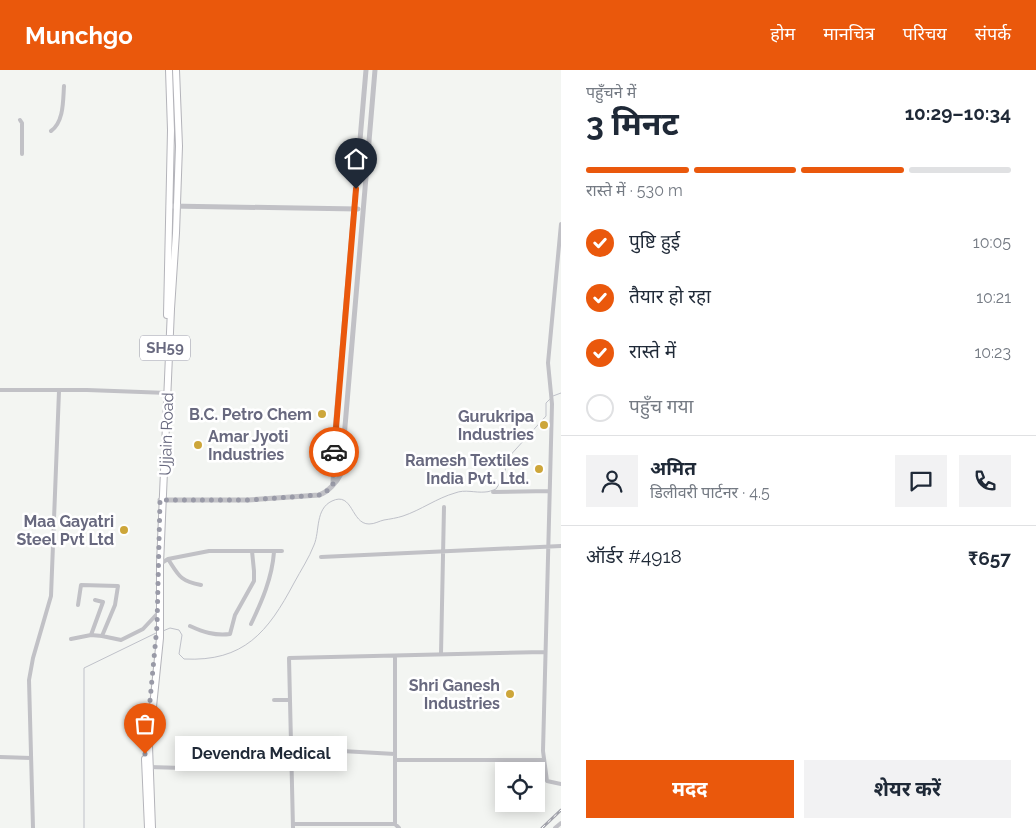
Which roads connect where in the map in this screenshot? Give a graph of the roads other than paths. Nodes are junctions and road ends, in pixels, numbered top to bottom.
1 (169, 70) edge
2 (176, 70) edge
3 (366, 70) edge
4 (375, 70) edge
5 (64, 86) dead end
6 (20, 120) dead end
7 (51, 131) dead end
8 (22, 154) dead end
9 (173, 206) junction
10 (355, 209) junction
11 (363, 210) junction
12 (561, 224) edge
13 (0, 390) edge
14 (59, 391) junction
15 (166, 393) junction
16 (333, 484) junction
17 (549, 491) junction
18 (493, 492) dead end
19 (161, 500) junction
20 (444, 507) dead end
21 (547, 546) junction
22 (561, 546) edge
23 (252, 551) junction
24 (282, 551) dead end
25 (443, 551) junction
26 (274, 552) junction
27 (321, 557) dead end
28 (168, 559) junction
29 (160, 564) junction
30 (201, 584) dead end
31 (95, 600) dead end
32 (78, 605) dead end
33 (157, 614) junction
34 (251, 624) dead end
35 (159, 626) junction
36 (190, 626) dead end
37 (91, 635) junction
38 (102, 636) junction
39 (71, 639) dead end
40 (544, 652) junction
41 (441, 654) junction
42 (395, 656) junction
43 (274, 700) dead end
44 (290, 700) junction
45 (324, 750) dead end
46 (395, 754) junction
47 (0, 757) edge
48 (31, 758) junction
49 (395, 760) junction
50 (543, 760) junction
51 (292, 766) junction
52 (147, 767) junction
53 (561, 784) edge
54 (561, 823) edge
55 (395, 824) junction
56 (293, 826) edge
57 (33, 828) edge
58 (148, 828) edge
59 (152, 828) edge
60 (399, 828) edge
61 (555, 828) edge

1 - 9 main road, Ujjain Road / SH59
2 - 9 main road, Ujjain Road / SH59
3 - 10 street
4 - 11 street
5 - 7 street
6 - 8 street
9 - 10 street
9 - 15 main road, Ujjain Road / SH59
10 - 11 street
10 - 16 street
11 - 16 street
12 - 17 street
13 - 14 street
14 - 15 street
14 - 48 street
15 - 19 main road, Ujjain Road / SH59
16 - 19 street
17 - 18 street
17 - 21 street
19 - 29 main road, Ujjain Road / SH59
19 - 33 main road, Ujjain Road / SH59
20 - 25 street
21 - 22 street
21 - 25 street
21 - 40 street
23 - 26 street
23 - 28 street
23 - 36 street
24 - 26 street
25 - 27 street
25 - 41 street
26 - 34 street
28 - 29 street
28 - 30 street
29 - 35 main road, Ujjain Road / SH59
31 - 37 street
32 - 38 street
33 - 35 main road, Ujjain Road / SH59
33 - 38 street
35 - 52 main road, Ujjain Road / SH59
37 - 38 street
37 - 39 street
40 - 41 street
40 - 50 street
41 - 42 street
42 - 44 street
42 - 46 street
43 - 44 street
44 - 51 street
45 - 46 street
46 - 49 street
47 - 48 street
48 - 57 street
49 - 50 street
49 - 55 street
50 - 53 street
51 - 52 street
51 - 56 street
52 - 58 main road, Ujjain Road / SH59
52 - 59 main road, Ujjain Road / SH59
54 - 61 street
55 - 56 street
55 - 60 street

